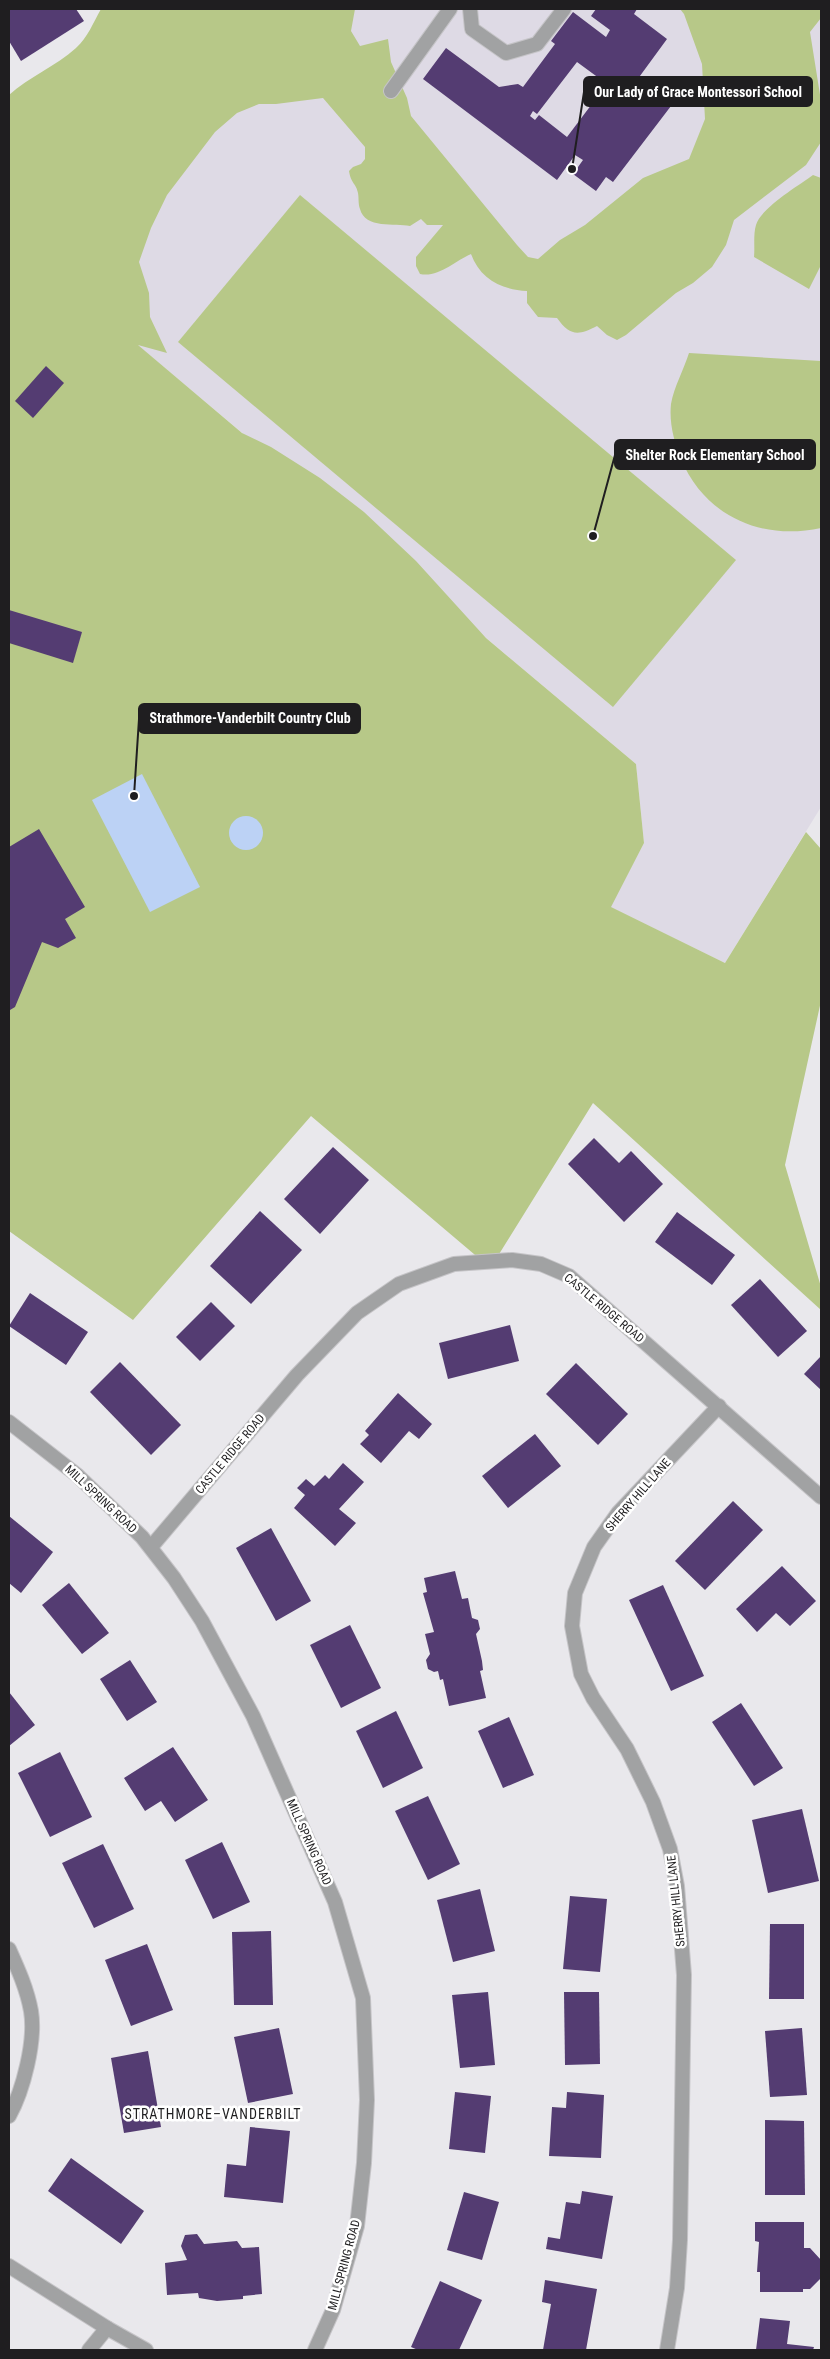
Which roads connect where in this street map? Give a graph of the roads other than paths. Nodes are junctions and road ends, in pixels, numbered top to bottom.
1 (450, 9) edge
2 (470, 9) edge
3 (564, 9) edge
4 (391, 91) dead end
5 (719, 1406) junction
6 (9, 1422) edge
7 (821, 1497) edge
8 (151, 1547) junction
9 (9, 1949) edge
10 (9, 2116) edge
11 (9, 2266) edge
12 (107, 2328) junction
13 (89, 2350) edge
14 (146, 2350) edge
15 (315, 2350) edge
16 (667, 2350) edge

1 - 4 street
2 - 3 street
5 - 7 street, CASTLE RIDGE ROAD
5 - 8 street, CASTLE RIDGE ROAD
5 - 16 street, SHERRY HILL LANE
6 - 8 street, MILL SPRING ROAD
8 - 15 street, MILL SPRING ROAD
9 - 10 street
11 - 12 street
12 - 13 street
12 - 14 street

